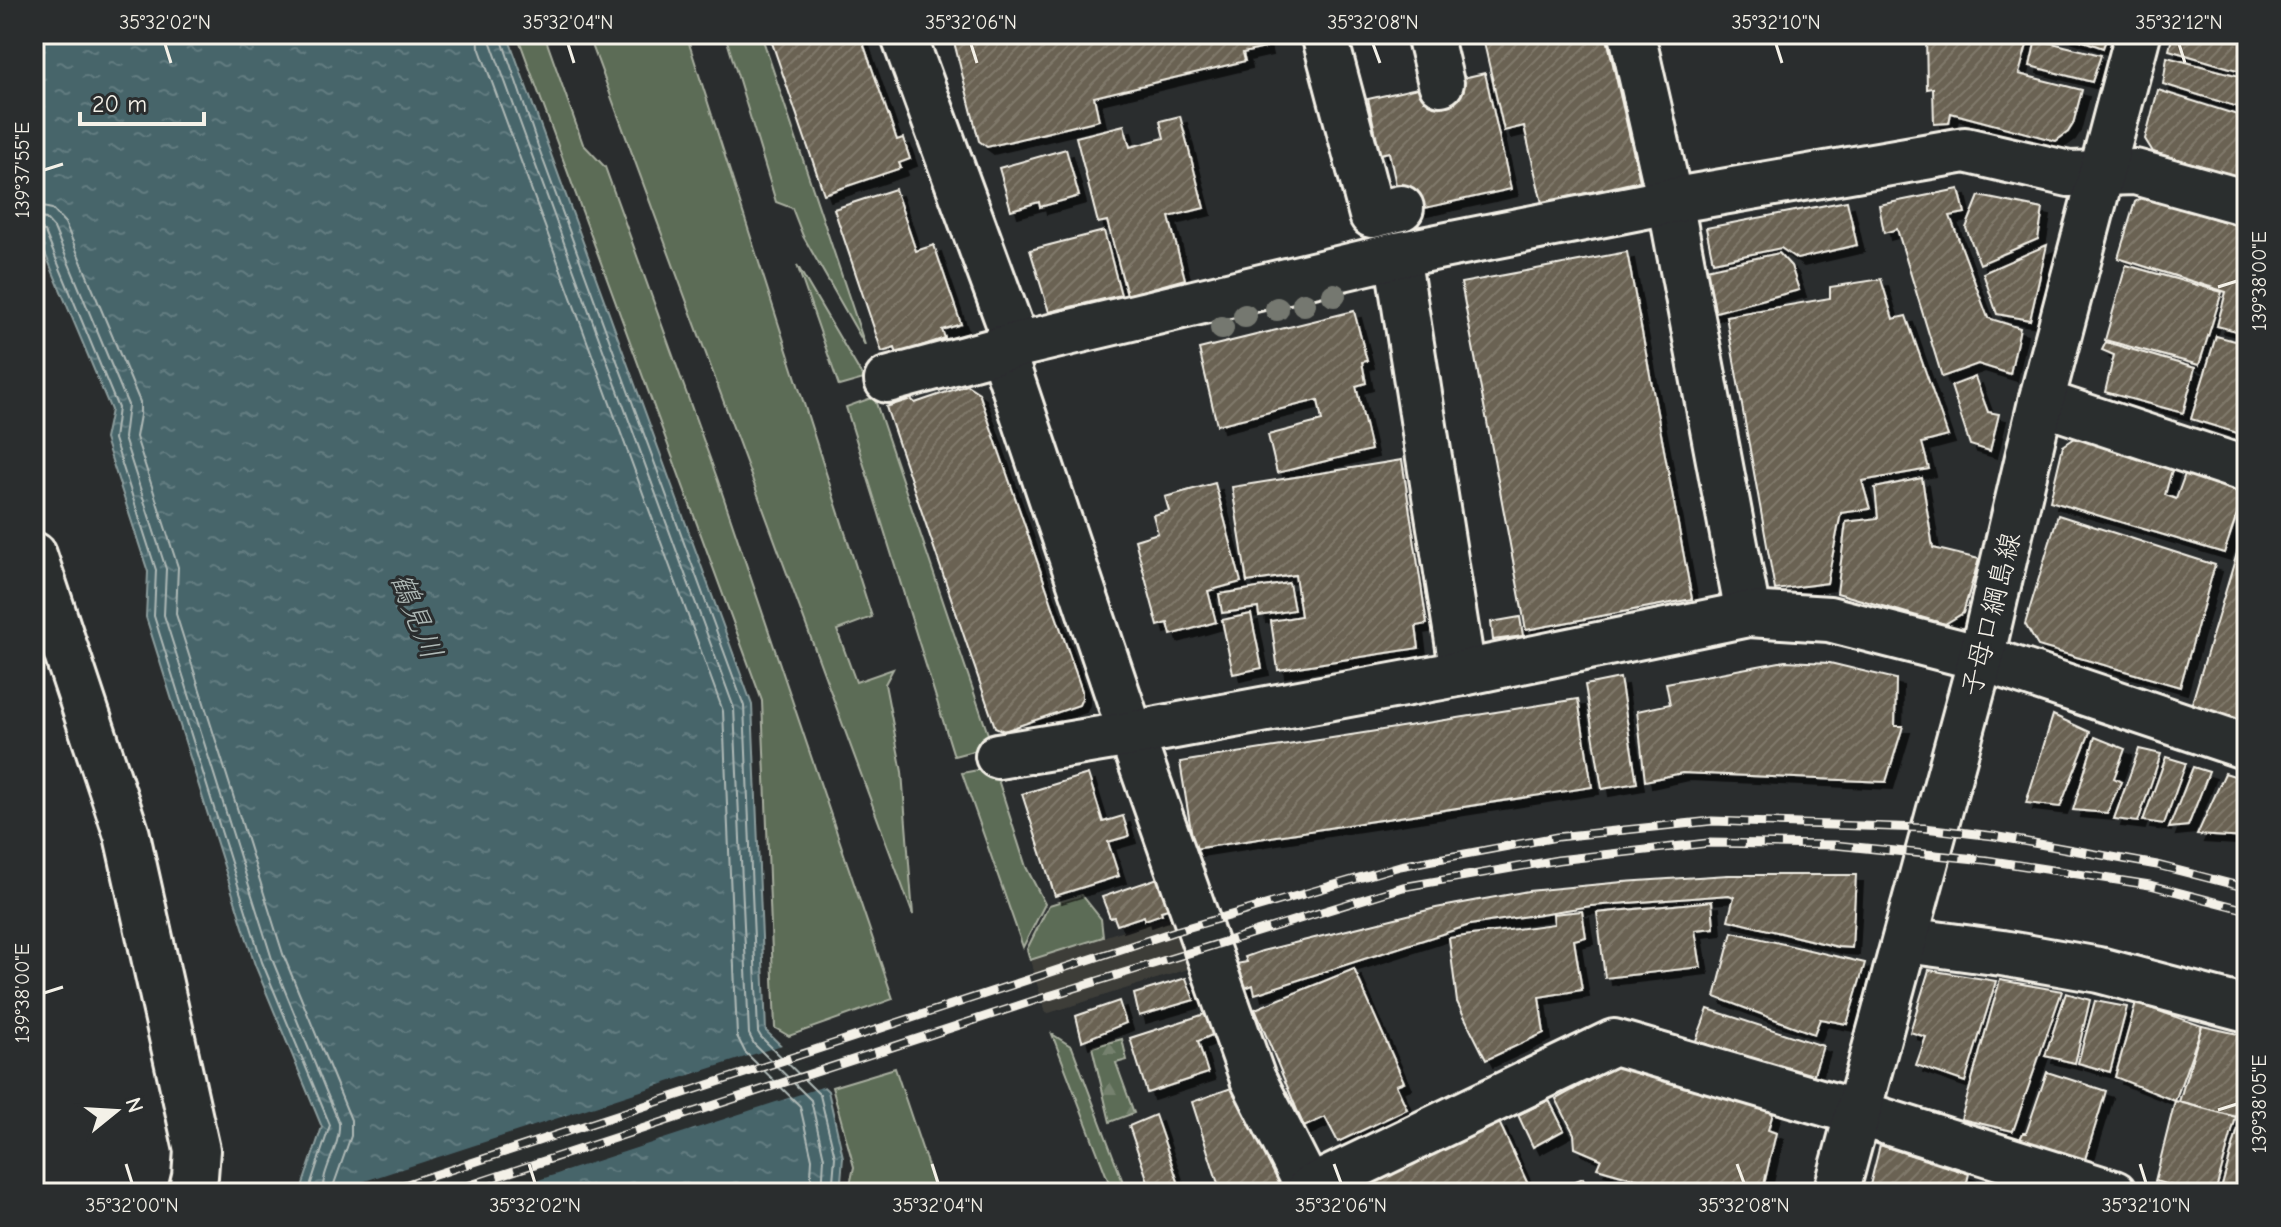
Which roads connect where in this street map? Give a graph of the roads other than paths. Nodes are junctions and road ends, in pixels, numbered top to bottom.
1 (903, 34) edge
2 (1429, 34) edge
3 (1632, 34) edge
4 (2138, 34) edge
5 (1330, 36) edge
6 (1441, 83) dead end
7 (2102, 173) junction
8 (1670, 201) junction
9 (2247, 203) edge
10 (1401, 208) dead end
11 (1397, 255) junction
12 (1009, 346) junction
13 (887, 380) dead end
14 (2041, 402) junction
15 (2247, 470) edge
16 (34, 555) edge
17 (1748, 614) junction
18 (1981, 658) junction
19 (1463, 673) junction
20 (1131, 734) junction
21 (2247, 747) edge
22 (998, 756) dead end
23 (1906, 940) junction
24 (2247, 1009) edge
25 (1858, 1113) junction
26 (1311, 1191) edge
27 (191, 1193) edge
28 (1836, 1193) edge
29 (2114, 1193) edge

1 - 12 street
2 - 6 street
3 - 8 street
4 - 7 street, 子母口綱島線
5 - 10 street
7 - 8 street
7 - 9 street
7 - 14 street, 子母口綱島線
8 - 11 street
8 - 17 street
11 - 12 street
11 - 19 street
12 - 13 street
12 - 20 street
14 - 15 street
14 - 18 street, 子母口綱島線
16 - 27 street
17 - 18 street
17 - 19 street
18 - 21 street
18 - 23 street, 子母口綱島線
19 - 20 street
20 - 22 street
20 - 26 street
23 - 24 street
23 - 25 street, 子母口綱島線
25 - 26 street
25 - 28 street, 子母口綱島線
25 - 29 street

